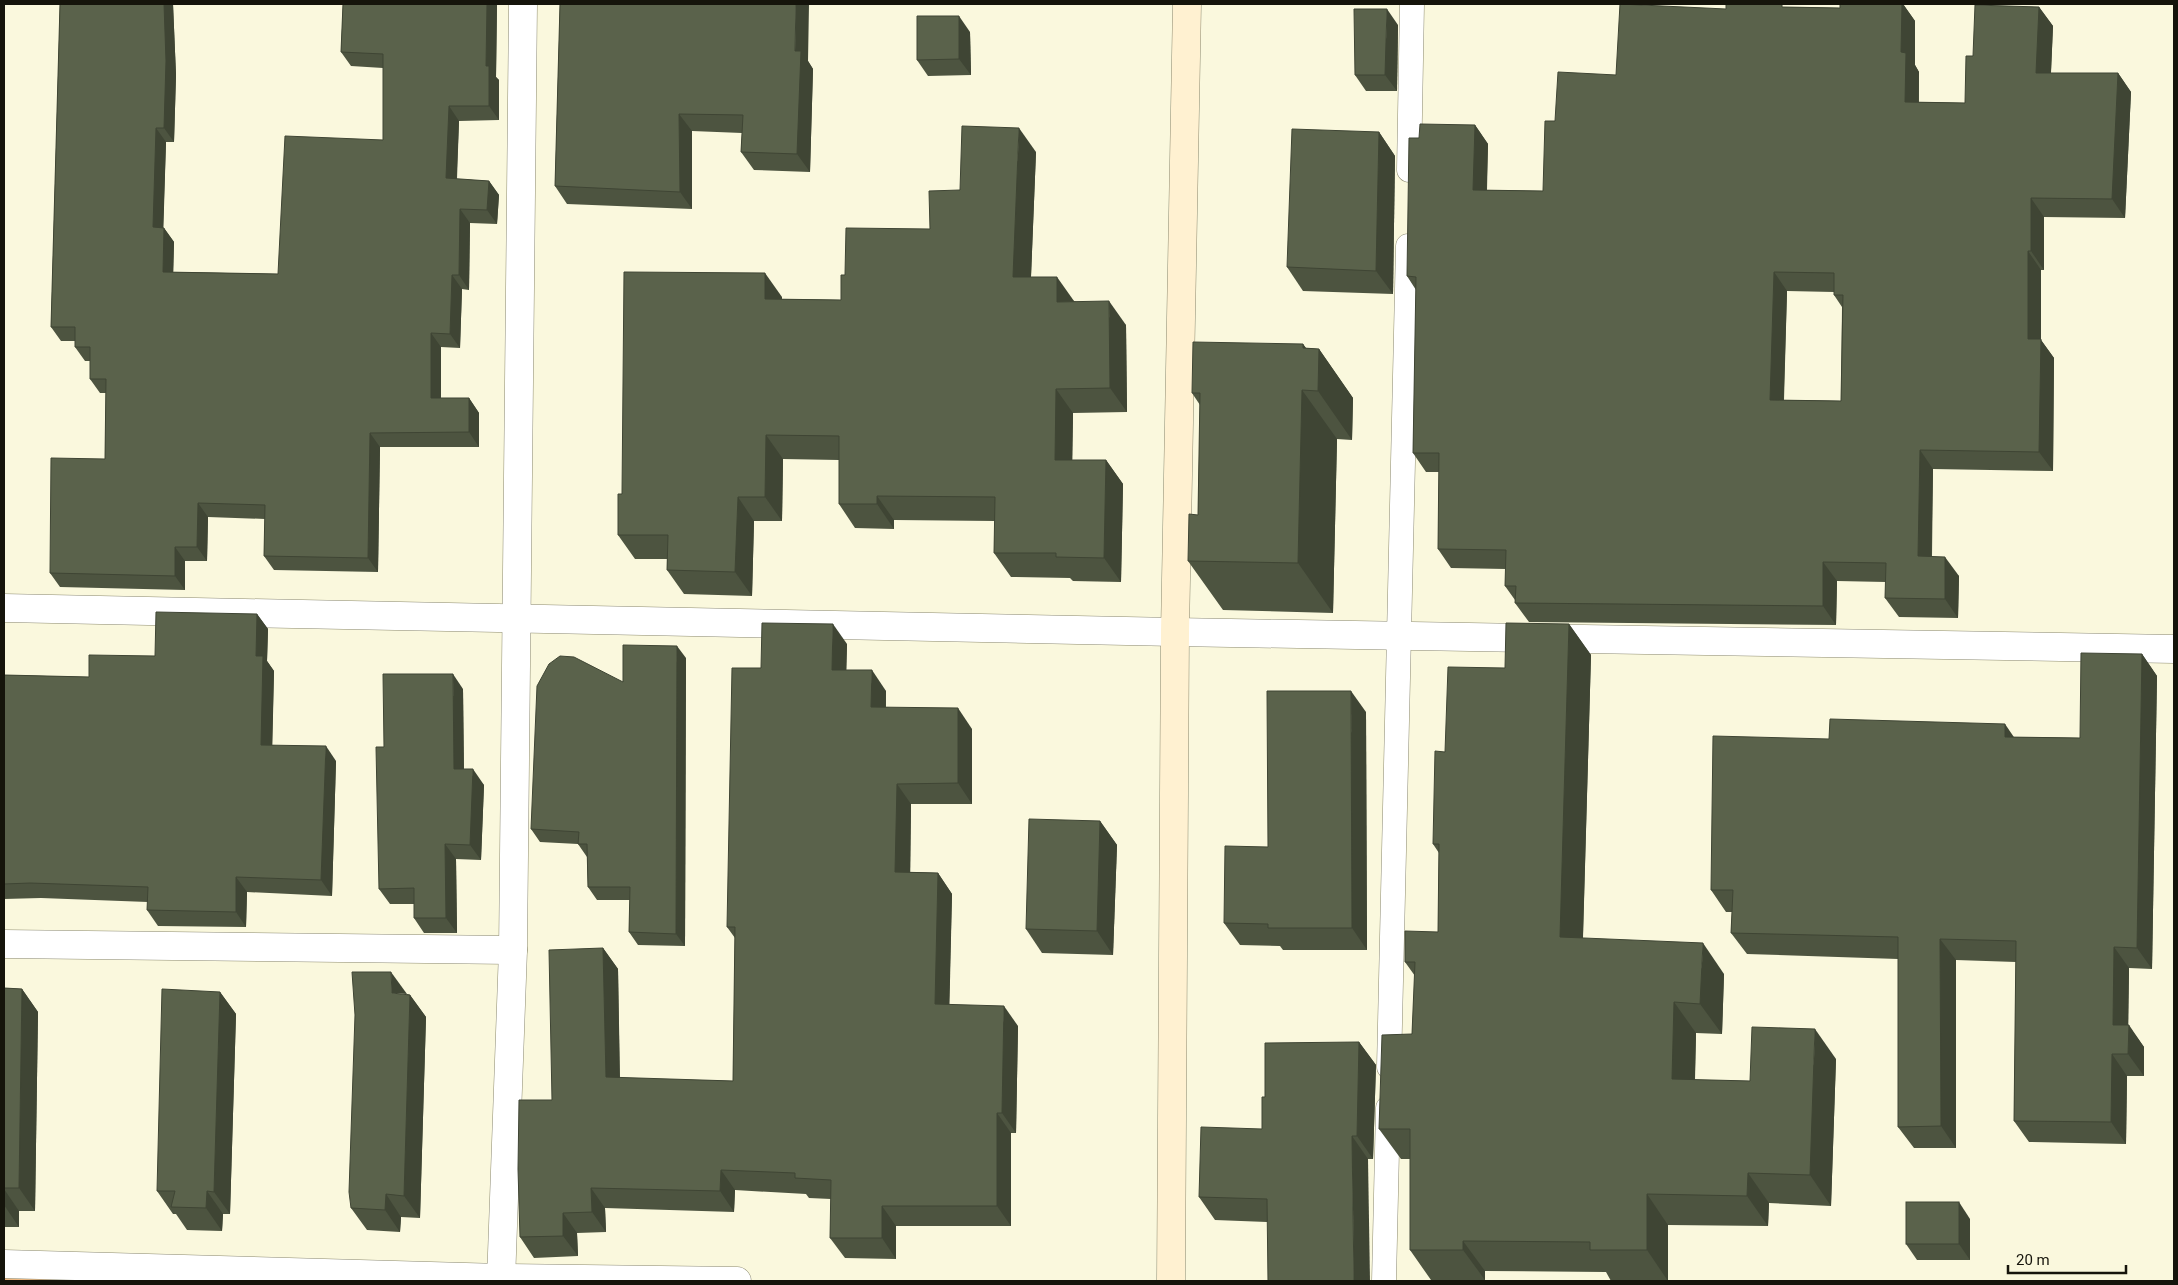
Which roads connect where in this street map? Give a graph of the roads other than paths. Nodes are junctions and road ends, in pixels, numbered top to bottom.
1 (523, 4) edge
2 (1187, 4) edge
3 (1412, 4) edge
4 (1409, 191) edge
5 (1408, 221) edge
6 (4, 608) edge
7 (518, 619) junction
8 (1175, 632) junction
9 (1400, 635) junction
10 (2174, 649) edge
11 (4, 944) edge
12 (513, 950) junction
13 (4, 1264) edge
14 (501, 1280) edge
15 (737, 1281) edge
16 (1171, 1281) edge
17 (1384, 1281) edge

1 - 7 street
2 - 8 street
3 - 4 lane
5 - 9 lane
6 - 7 street
7 - 8 street
7 - 12 street
8 - 9 street
8 - 16 street
9 - 10 street
9 - 17 lane
11 - 12 street
12 - 14 street
13 - 14 street
14 - 15 street

